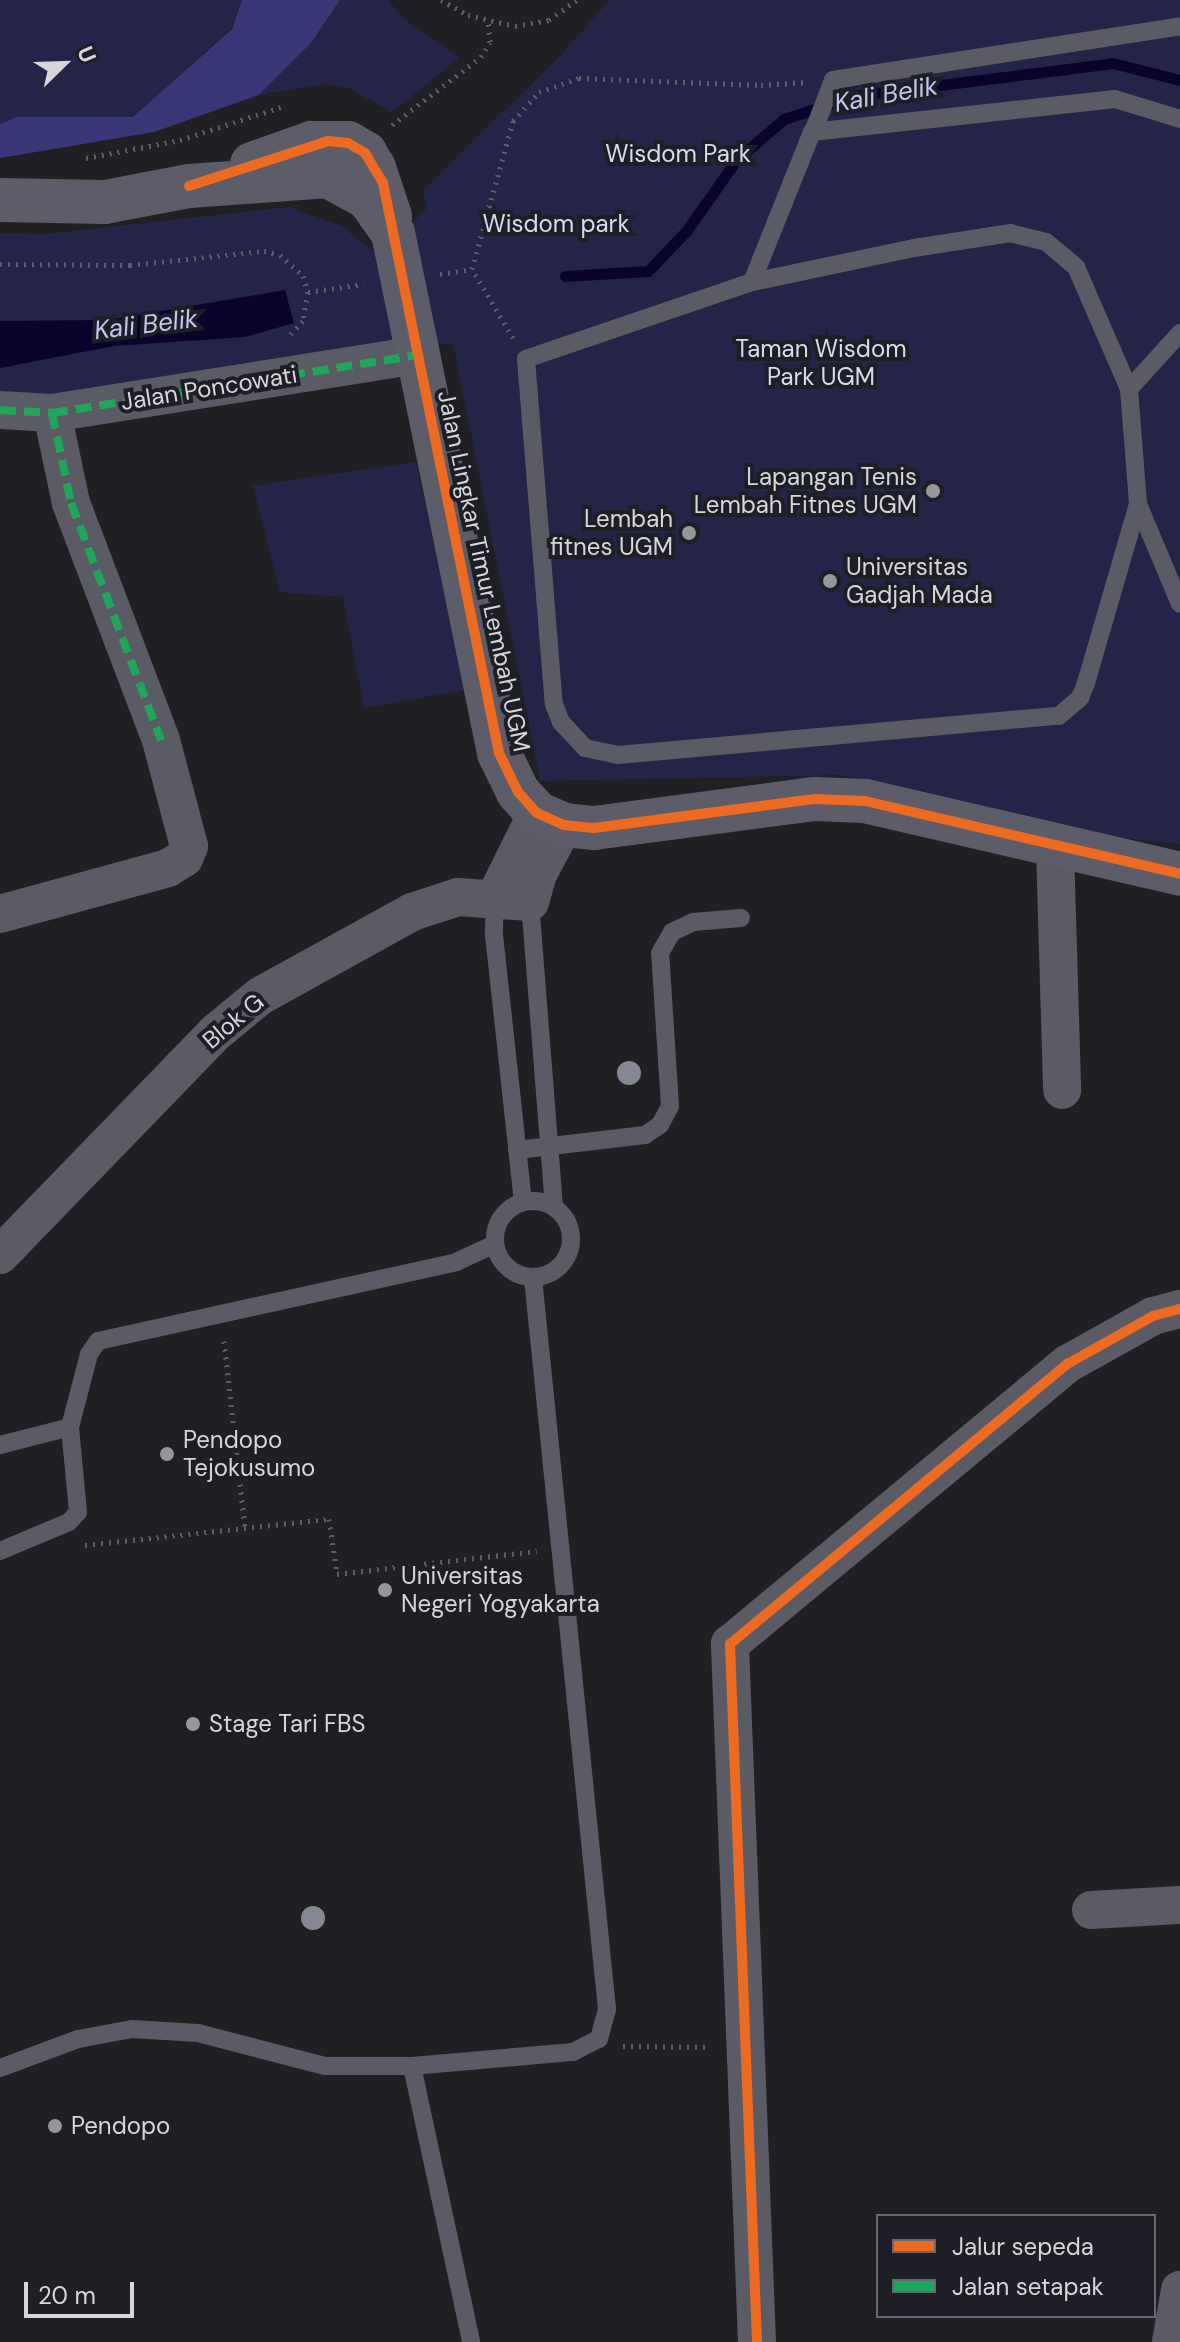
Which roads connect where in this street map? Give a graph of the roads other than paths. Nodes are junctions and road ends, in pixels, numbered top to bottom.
1 (1180, 26) edge
2 (1180, 119) edge
3 (815, 127) dead end
4 (0, 200) edge
5 (752, 282) junction
6 (1180, 333) edge
7 (416, 345) junction
8 (1129, 389) junction
9 (0, 410) edge
10 (52, 413) junction
11 (1138, 504) junction
12 (1180, 604) edge
13 (550, 819) junction
14 (1055, 849) junction
15 (1180, 874) edge
16 (512, 900) junction
17 (0, 914) edge
18 (741, 918) dead end
19 (1062, 1090) dead end
20 (548, 1146) junction
21 (517, 1150) junction
22 (523, 1202) junction
23 (554, 1207) junction
24 (495, 1244) junction
25 (0, 1255) edge
26 (533, 1278) junction
27 (1180, 1309) edge
28 (70, 1427) junction
29 (0, 1445) edge
30 (0, 1551) edge
31 (1180, 1905) edge
32 (1091, 1910) dead end
33 (412, 2066) junction
34 (0, 2068) edge
35 (1180, 2290) edge
36 (471, 2342) edge
37 (757, 2342) edge
38 (1171, 2342) edge

1 - 3 lane
2 - 5 lane
4 - 7 street, Jalan Lingkar Timur Lembah UGM, bridge
5 - 8 lane
5 - 11 lane
6 - 8 lane
7 - 10 street, Jalan Poncowati
7 - 13 street, Jalan Lingkar Timur Lembah UGM
8 - 11 lane
9 - 10 street, Jalan Poncowati
10 - 17 street
11 - 12 lane
13 - 14 street
13 - 16 street
14 - 15 street
14 - 19 street
16 - 20 lane
16 - 21 lane
16 - 25 street, Blok G
18 - 20 lane
20 - 21 lane
20 - 23 lane
21 - 22 lane
22 - 23 lane
22 - 24 lane
23 - 26 lane
24 - 26 lane
24 - 28 lane
26 - 33 lane
27 - 37 street
28 - 29 lane
28 - 30 lane
31 - 32 street
33 - 34 lane
33 - 36 lane
35 - 38 street

